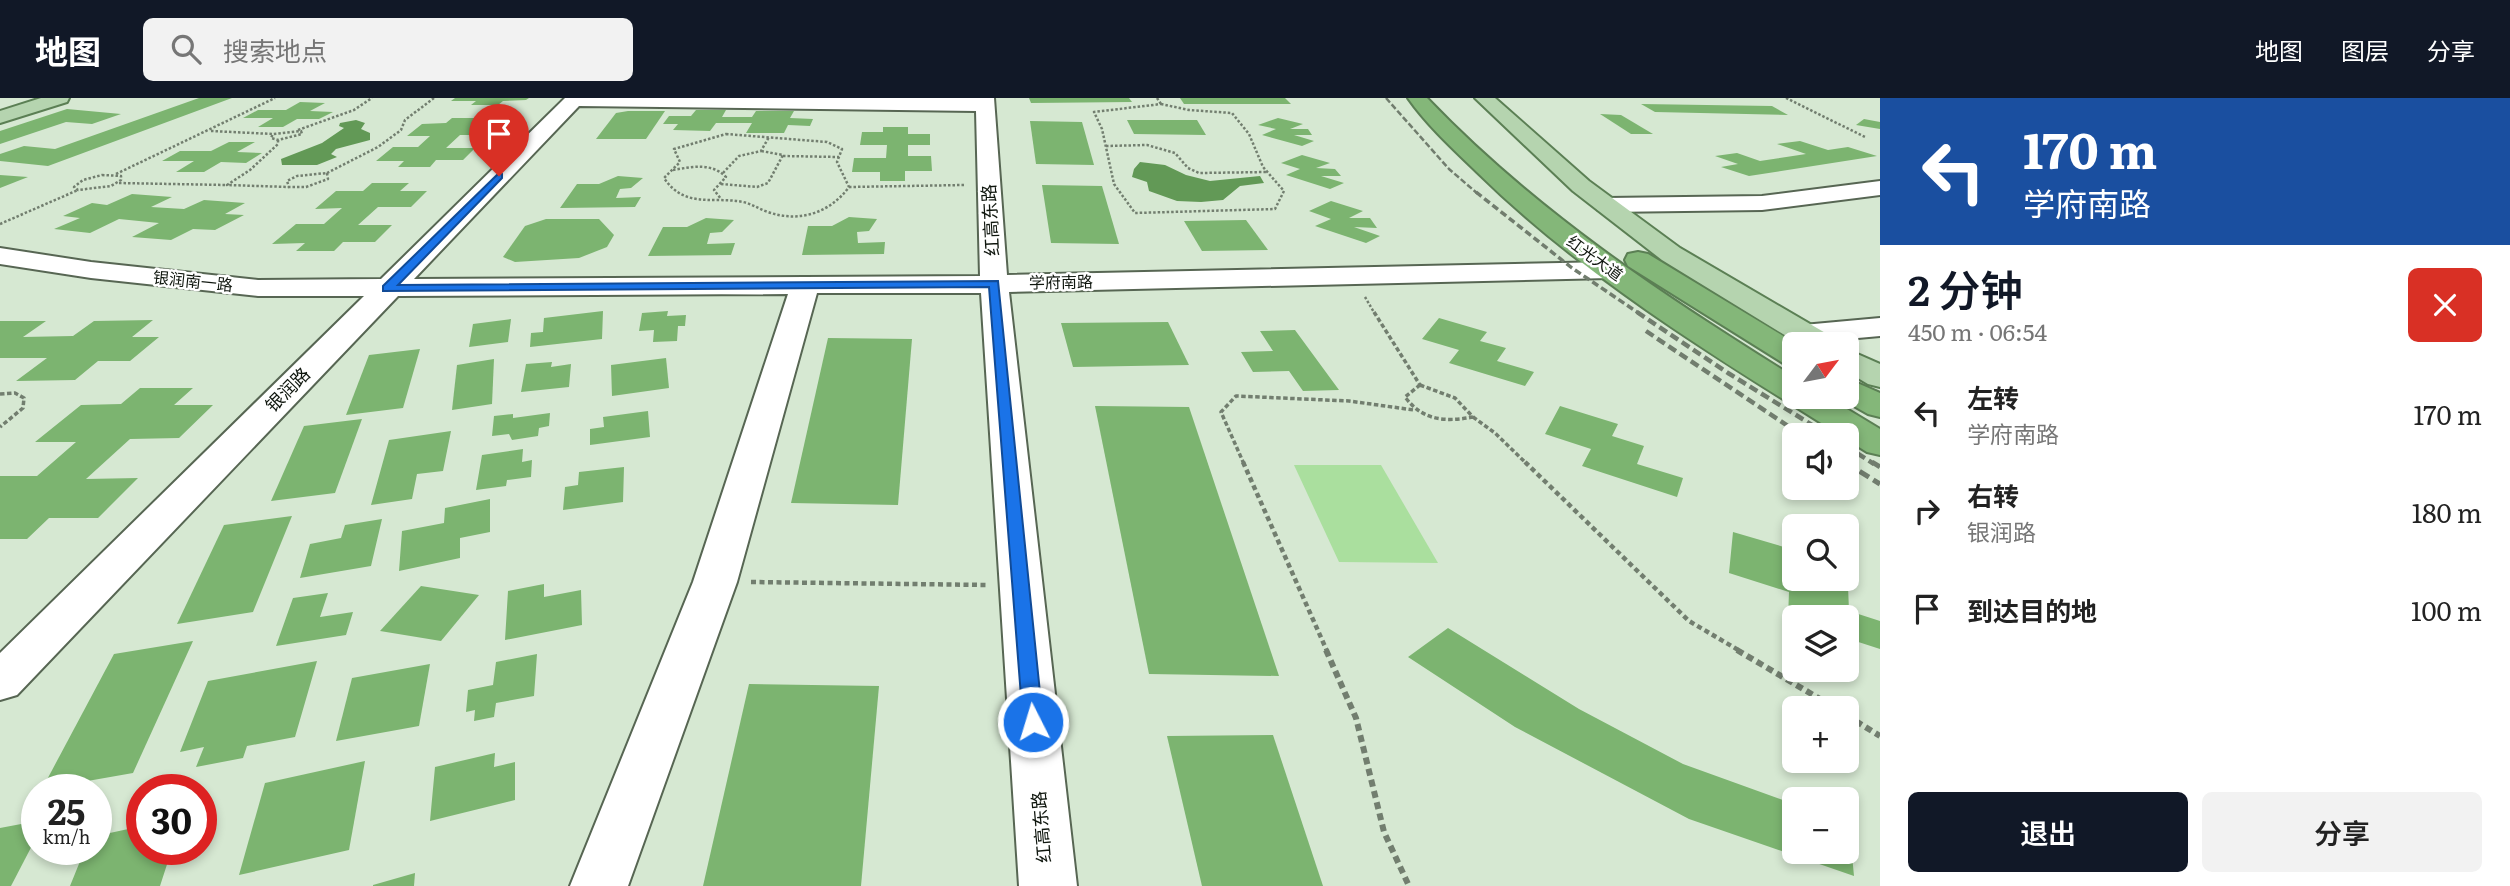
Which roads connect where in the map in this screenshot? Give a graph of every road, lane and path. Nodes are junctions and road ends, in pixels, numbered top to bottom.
1 (19, 98) edge
2 (60, 98) edge
3 (275, 98) edge
4 (372, 98) edge
5 (434, 98) edge
6 (1157, 98) edge
7 (1417, 98) edge
8 (1449, 98) edge
9 (1484, 98) edge
10 (1786, 98) edge
11 (575, 99) edge
12 (985, 101) edge
13 (0, 104) edge
14 (1161, 104) junction
15 (0, 117) edge
16 (210, 131) junction
17 (297, 131) junction
18 (273, 134) junction
19 (769, 137) junction
20 (1865, 137) dead end
21 (278, 140) junction
22 (1106, 146) junction
23 (761, 151) junction
24 (782, 156) junction
25 (839, 157) junction
26 (672, 170) junction
27 (1267, 172) junction
28 (327, 173) junction
29 (723, 173) junction
30 (116, 174) junction
31 (116, 183) junction
32 (721, 184) junction
33 (227, 185) junction
34 (989, 185) junction
35 (289, 187) junction
36 (849, 187) junction
37 (1880, 188) edge
38 (78, 190) junction
39 (721, 199) junction
40 (1880, 204) edge
41 (1617, 213) junction
42 (1580, 216) dead end
43 (0, 224) edge
44 (1617, 260) junction
45 (5, 269) edge
46 (1352, 275) junction
47 (994, 284) junction
48 (805, 285) junction
49 (387, 289) junction
50 (1880, 327) edge
51 (1787, 332) edge
52 (1859, 332) edge
53 (1782, 334) edge
54 (1859, 365) edge
55 (1880, 377) edge
56 (1782, 384) edge
57 (1420, 385) junction
58 (0, 394) edge
59 (1859, 395) edge
60 (1880, 407) edge
61 (1824, 410) edge
62 (1414, 411) junction
63 (1473, 417) junction
64 (0, 427) edge
65 (1880, 444) edge
66 (715, 582) junction
67 (1021, 585) junction
68 (0, 682) edge
69 (1815, 696) edge
70 (1859, 723) edge
71 (1880, 736) edge
72 (599, 886) edge
73 (1048, 886) edge
74 (1409, 886) edge

1 - 13 main road
2 - 15 main road
3 - 16 path
4 - 17 path
5 - 28 path
6 - 14 path
7 - 44 highway, 红光大道
8 - 42 highway, 红光大道
9 - 41 main road
10 - 20 path
11 - 12 street
11 - 49 street, 银润路
12 - 34 street, 红高东路
14 - 22 path
14 - 27 path
16 - 18 path
16 - 30 path
17 - 18 path
17 - 21 path
18 - 21 path
19 - 23 path
19 - 25 path
19 - 26 path
21 - 33 path
22 - 27 path
22 - 27 path
23 - 24 path
23 - 29 path
24 - 25 path
24 - 32 path
25 - 36 path
26 - 29 path
26 - 39 path
28 - 35 path
28 - 35 path
29 - 32 path
30 - 31 path
30 - 38 path
31 - 33 path
31 - 38 path
32 - 39 path
33 - 35 path
34 - 36 path
34 - 47 street, 红高东路
36 - 39 path
37 - 41 street
38 - 43 path
40 - 41 street
41 - 51 main road
44 - 46 street, 学府南路
44 - 53 highway, 红光大道
44 - 56 highway, 红光大道
45 - 49 street, 银润南一路
46 - 47 street, 学府南路
46 - 57 path
47 - 48 street, 学府南路
47 - 67 street, 红高东路
48 - 49 street, 学府南路
48 - 66 street
49 - 68 street, 银润路
50 - 52 street
54 - 55 main road
57 - 62 path
57 - 63 path
58 - 64 path
59 - 60 highway
61 - 65 highway
62 - 63 path
62 - 74 path
63 - 69 path
66 - 67 path
66 - 72 street
67 - 73 street, 红高东路
70 - 71 path

